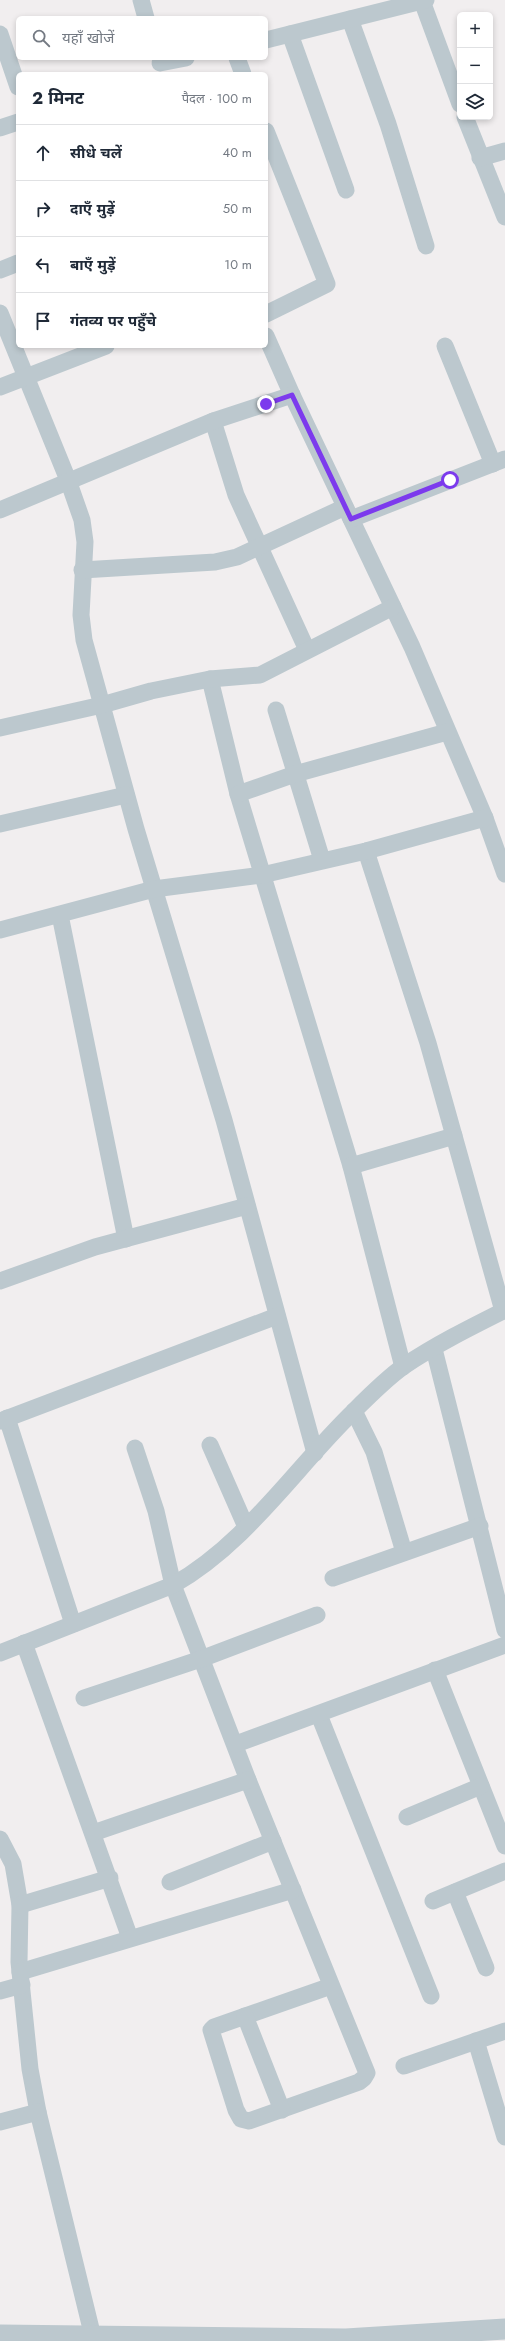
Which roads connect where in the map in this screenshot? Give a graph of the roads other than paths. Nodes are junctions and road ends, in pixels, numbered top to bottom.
1 (141, 0) edge
2 (424, 0) edge
3 (145, 16) edge
4 (350, 19) junction
5 (0, 34) edge
6 (290, 34) junction
7 (268, 40) edge
8 (179, 60) edge
9 (238, 60) edge
10 (161, 65) edge
11 (242, 72) edge
12 (16, 81) edge
13 (457, 95) edge
14 (466, 120) edge
15 (16, 123) edge
16 (0, 128) edge
17 (268, 136) edge
18 (505, 151) edge
19 (480, 158) junction
20 (346, 190) dead end
21 (505, 217) edge
22 (426, 246) dead end
23 (16, 264) edge
24 (0, 270) edge
25 (0, 313) edge
26 (268, 313) edge
27 (268, 341) edge
28 (445, 346) dead end
29 (101, 348) edge
30 (26, 378) junction
31 (0, 387) edge
32 (292, 395) junction
33 (213, 421) junction
34 (499, 461) edge
35 (68, 480) junction
36 (0, 510) edge
37 (348, 513) junction
38 (260, 545) junction
39 (82, 570) junction
40 (393, 606) junction
41 (307, 650) junction
42 (210, 680) junction
43 (102, 705) junction
44 (276, 710) dead end
45 (0, 728) edge
46 (447, 732) junction
47 (295, 774) junction
48 (238, 794) junction
49 (126, 795) junction
50 (485, 818) junction
51 (0, 824) edge
52 (366, 851) junction
53 (322, 860) junction
54 (505, 874) edge
55 (262, 875) junction
56 (154, 889) junction
57 (60, 915) junction
58 (0, 930) edge
59 (454, 1136) junction
60 (352, 1166) junction
61 (247, 1206) junction
62 (126, 1239) junction
63 (0, 1281) edge
64 (504, 1311) edge
65 (277, 1316) junction
66 (434, 1349) junction
67 (403, 1367) junction
68 (354, 1411) junction
69 (3, 1420) edge
70 (210, 1445) dead end
71 (135, 1448) dead end
72 (315, 1453) junction
73 (480, 1526) junction
74 (246, 1527) junction
75 (404, 1552) junction
76 (333, 1578) dead end
77 (173, 1585) junction
78 (318, 1615) dead end
79 (73, 1624) junction
80 (505, 1630) edge
81 (24, 1643) junction
82 (505, 1645) edge
83 (0, 1653) edge
84 (201, 1659) junction
85 (435, 1670) junction
86 (84, 1698) dead end
87 (319, 1715) junction
88 (236, 1744) junction
89 (248, 1780) junction
90 (481, 1786) junction
91 (407, 1817) dead end
92 (93, 1832) junction
93 (0, 1839) edge
94 (273, 1840) junction
95 (505, 1846) edge
96 (505, 1871) edge
97 (110, 1878) junction
98 (170, 1882) dead end
99 (293, 1890) junction
100 (455, 1892) junction
101 (433, 1901) dead end
102 (20, 1905) junction
103 (130, 1938) junction
104 (486, 1968) dead end
105 (21, 1978) junction
106 (331, 1986) junction
107 (0, 1991) edge
108 (431, 1996) dead end
109 (245, 2016) junction
110 (505, 2031) edge
111 (476, 2041) junction
112 (404, 2066) dead end
113 (282, 2110) junction
114 (38, 2112) junction
115 (0, 2122) edge
116 (505, 2137) edge
117 (505, 2329) edge
118 (0, 2335) edge
119 (93, 2339) edge

1 - 3 street
2 - 4 street
2 - 13 street
4 - 6 street
4 - 22 street
5 - 12 street
6 - 7 street
6 - 20 street
8 - 10 street
9 - 11 street
14 - 19 street
15 - 16 street
17 - 26 street
18 - 19 street
19 - 21 street
23 - 24 street
25 - 30 street
27 - 32 street
28 - 34 street
29 - 30 street
30 - 31 street
30 - 35 street
32 - 33 street
32 - 37 street
33 - 35 street
33 - 38 street
34 - 37 street
35 - 36 street
35 - 39 street
37 - 38 street
37 - 40 street
38 - 39 street
38 - 41 street
39 - 43 street
40 - 41 street
40 - 46 street
41 - 42 street
42 - 43 street
42 - 48 street
43 - 45 street
43 - 49 street
44 - 47 street
46 - 47 street
46 - 50 street
47 - 48 street
47 - 53 street
48 - 55 street
49 - 51 street
49 - 56 street
50 - 52 street
50 - 54 street
52 - 53 street
52 - 59 street
53 - 55 street
55 - 56 street
55 - 60 street
56 - 57 street
56 - 61 street
57 - 58 street
57 - 62 street
59 - 60 street
59 - 64 street
60 - 67 street
61 - 62 street
61 - 65 street
62 - 63 street
64 - 66 street
65 - 69 street
65 - 72 street
66 - 67 street
66 - 73 street
67 - 68 street
68 - 72 street
68 - 75 street
69 - 79 street
70 - 74 street
71 - 77 street
72 - 74 street
73 - 75 street
73 - 80 street
74 - 77 street
75 - 76 street
77 - 79 street
77 - 84 street
78 - 84 street
79 - 81 street
81 - 83 street
81 - 92 street
82 - 85 street
84 - 86 street
84 - 88 street
85 - 87 street
85 - 90 street
87 - 88 street
87 - 108 street
88 - 89 street
89 - 92 street
89 - 94 street
90 - 91 street
90 - 95 street
92 - 97 street
93 - 102 street
94 - 98 street
94 - 99 street
96 - 100 street
97 - 102 street
97 - 103 street
99 - 103 street
99 - 106 street
100 - 101 street
100 - 104 street
102 - 105 street
103 - 105 street
105 - 107 street
105 - 114 street
106 - 109 street
106 - 113 street
109 - 113 street
109 - 113 street
110 - 111 street
111 - 112 street
111 - 116 street
114 - 115 street
114 - 119 street
117 - 119 street
118 - 119 street

